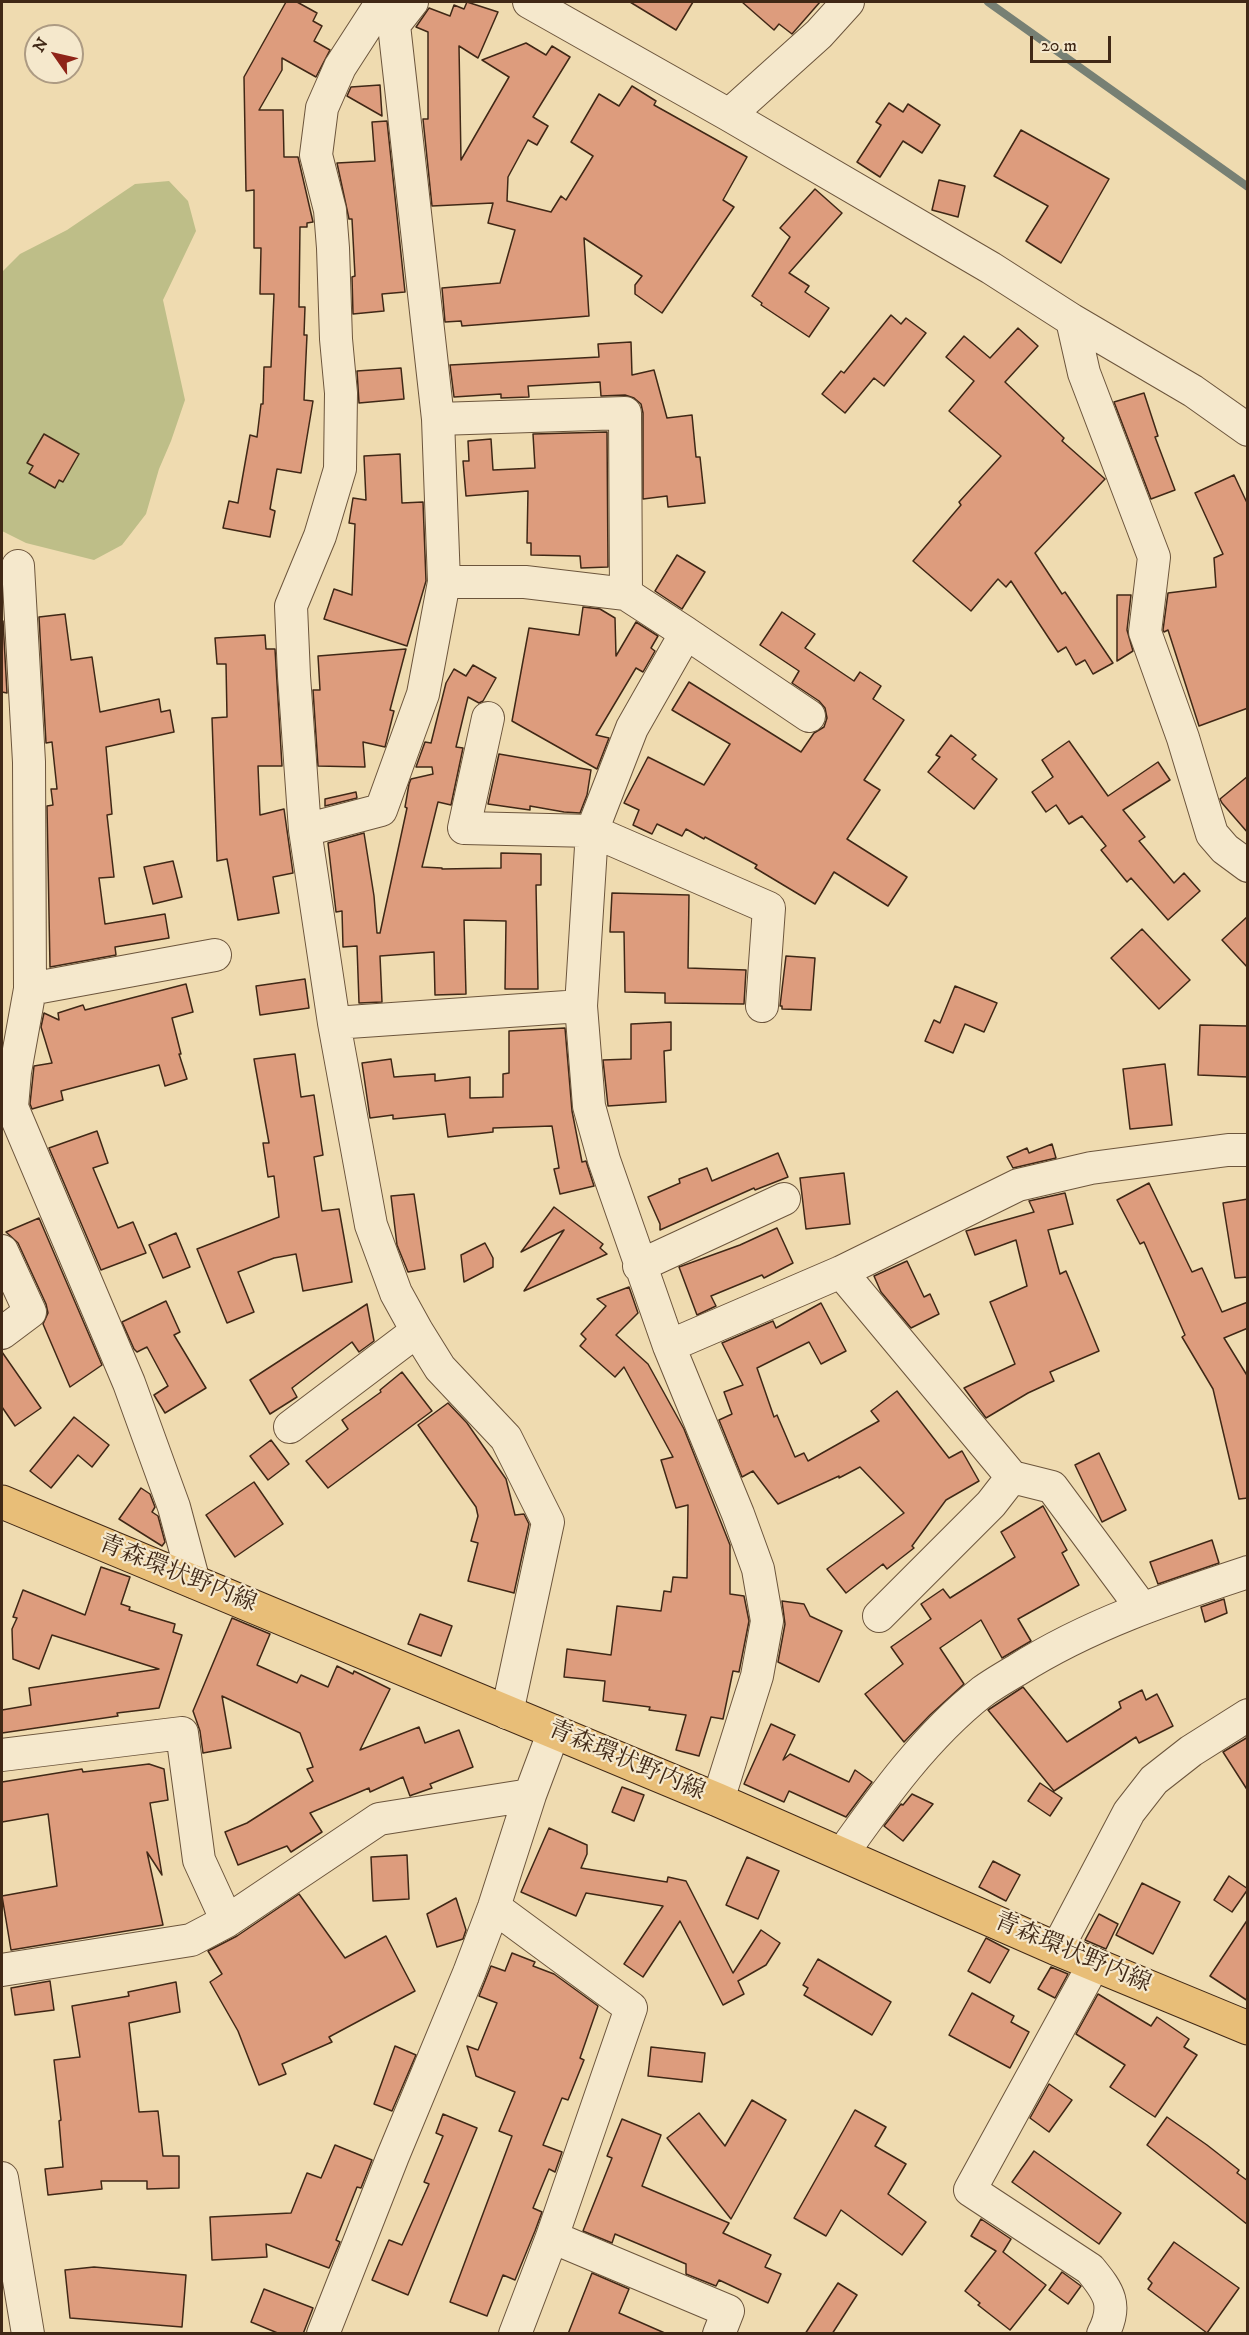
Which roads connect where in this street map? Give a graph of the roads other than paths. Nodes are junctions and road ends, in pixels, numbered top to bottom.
1 (382, 2) edge
2 (412, 2) edge
3 (529, 2) edge
4 (848, 2) edge
5 (729, 115) junction
6 (1072, 320) junction
7 (438, 419) junction
8 (1248, 430) edge
9 (18, 566) dead end
10 (444, 582) junction
11 (626, 594) junction
12 (686, 633) junction
13 (809, 716) dead end
14 (488, 718) dead end
15 (15, 759) edge
16 (305, 830) junction
17 (592, 831) junction
18 (1248, 866) edge
19 (15, 895) edge
20 (215, 955) dead end
21 (30, 989) junction
22 (581, 1006) junction
23 (762, 1006) dead end
24 (334, 1023) junction
25 (7, 1116) edge
26 (1248, 1150) edge
27 (784, 1199) dead end
28 (2, 1251) edge
29 (639, 1266) junction
30 (841, 1272) junction
31 (417, 1331) junction
32 (2, 1333) edge
33 (669, 1346) junction
34 (290, 1427) dead end
35 (1012, 1477) junction
36 (2, 1502) edge
37 (1248, 1572) edge
38 (194, 1582) junction
39 (1142, 1607) junction
40 (879, 1616) dead end
41 (507, 1713) junction
42 (1248, 1715) edge
43 (554, 1731) junction
44 (2, 1755) edge
45 (530, 1795) junction
46 (718, 1800) junction
47 (842, 1854) junction
48 (494, 1907) junction
49 (227, 1921) junction
50 (1057, 1948) junction
51 (1094, 1964) junction
52 (2, 1970) edge
53 (1248, 2028) edge
54 (2, 2178) edge
55 (552, 2237) junction
56 (28, 2334) edge
57 (323, 2334) edge
58 (515, 2334) edge
59 (719, 2334) edge
60 (1103, 2334) edge

1 - 16 street
2 - 7 street
3 - 5 street
4 - 5 street
5 - 6 street
6 - 8 street
6 - 18 street
7 - 10 street
7 - 11 street
9 - 15 street
10 - 11 street
10 - 16 street
11 - 12 street
12 - 13 street
12 - 17 street
14 - 17 street
15 - 19 street
16 - 24 street
17 - 22 street
17 - 23 street
19 - 21 street
20 - 21 street
21 - 25 street
22 - 24 street
22 - 29 street
24 - 31 street
25 - 38 street
26 - 30 street
27 - 29 street
28 - 32 street
29 - 33 street
30 - 33 street
30 - 35 street
31 - 34 street
31 - 41 street
33 - 46 street
35 - 39 street
35 - 40 street
36 - 38 main road, 青森環状野内線
37 - 39 street
38 - 41 main road, 青森環状野内線
39 - 47 street
41 - 43 main road, 青森環状野内線
42 - 50 street
43 - 45 street
43 - 46 main road, 青森環状野内線
44 - 49 street
45 - 48 street
45 - 49 street
46 - 47 main road, 青森環状野内線
47 - 50 main road, 青森環状野内線
48 - 55 street
48 - 57 street
49 - 52 street
50 - 51 main road, 青森環状野内線
51 - 53 main road, 青森環状野内線
51 - 60 street
54 - 56 street
55 - 58 street
55 - 59 street

